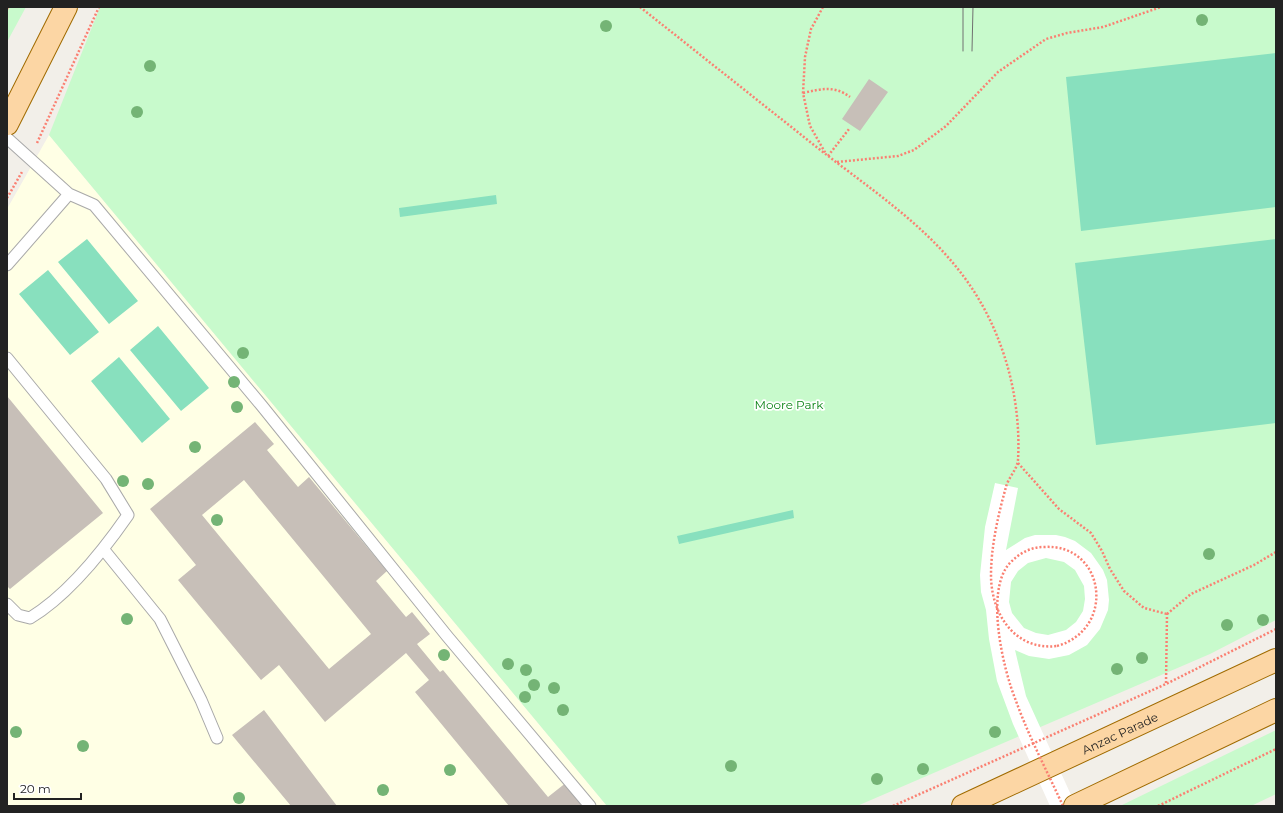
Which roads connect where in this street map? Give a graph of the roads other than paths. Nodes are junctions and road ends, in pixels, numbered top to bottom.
1 (66, 7) edge
2 (7, 124) edge
3 (7, 138) edge
4 (69, 194) junction
5 (7, 265) edge
6 (7, 358) edge
7 (104, 550) junction
8 (7, 604) edge
9 (1276, 660) edge
10 (1276, 710) edge
11 (217, 738) dead end
12 (590, 806) edge
13 (963, 806) edge
14 (1075, 806) edge

1 - 2 main road
3 - 4 lane
4 - 5 lane
4 - 12 lane
6 - 7 lane
7 - 8 lane
7 - 11 lane
9 - 13 main road, Anzac Parade
10 - 14 main road

